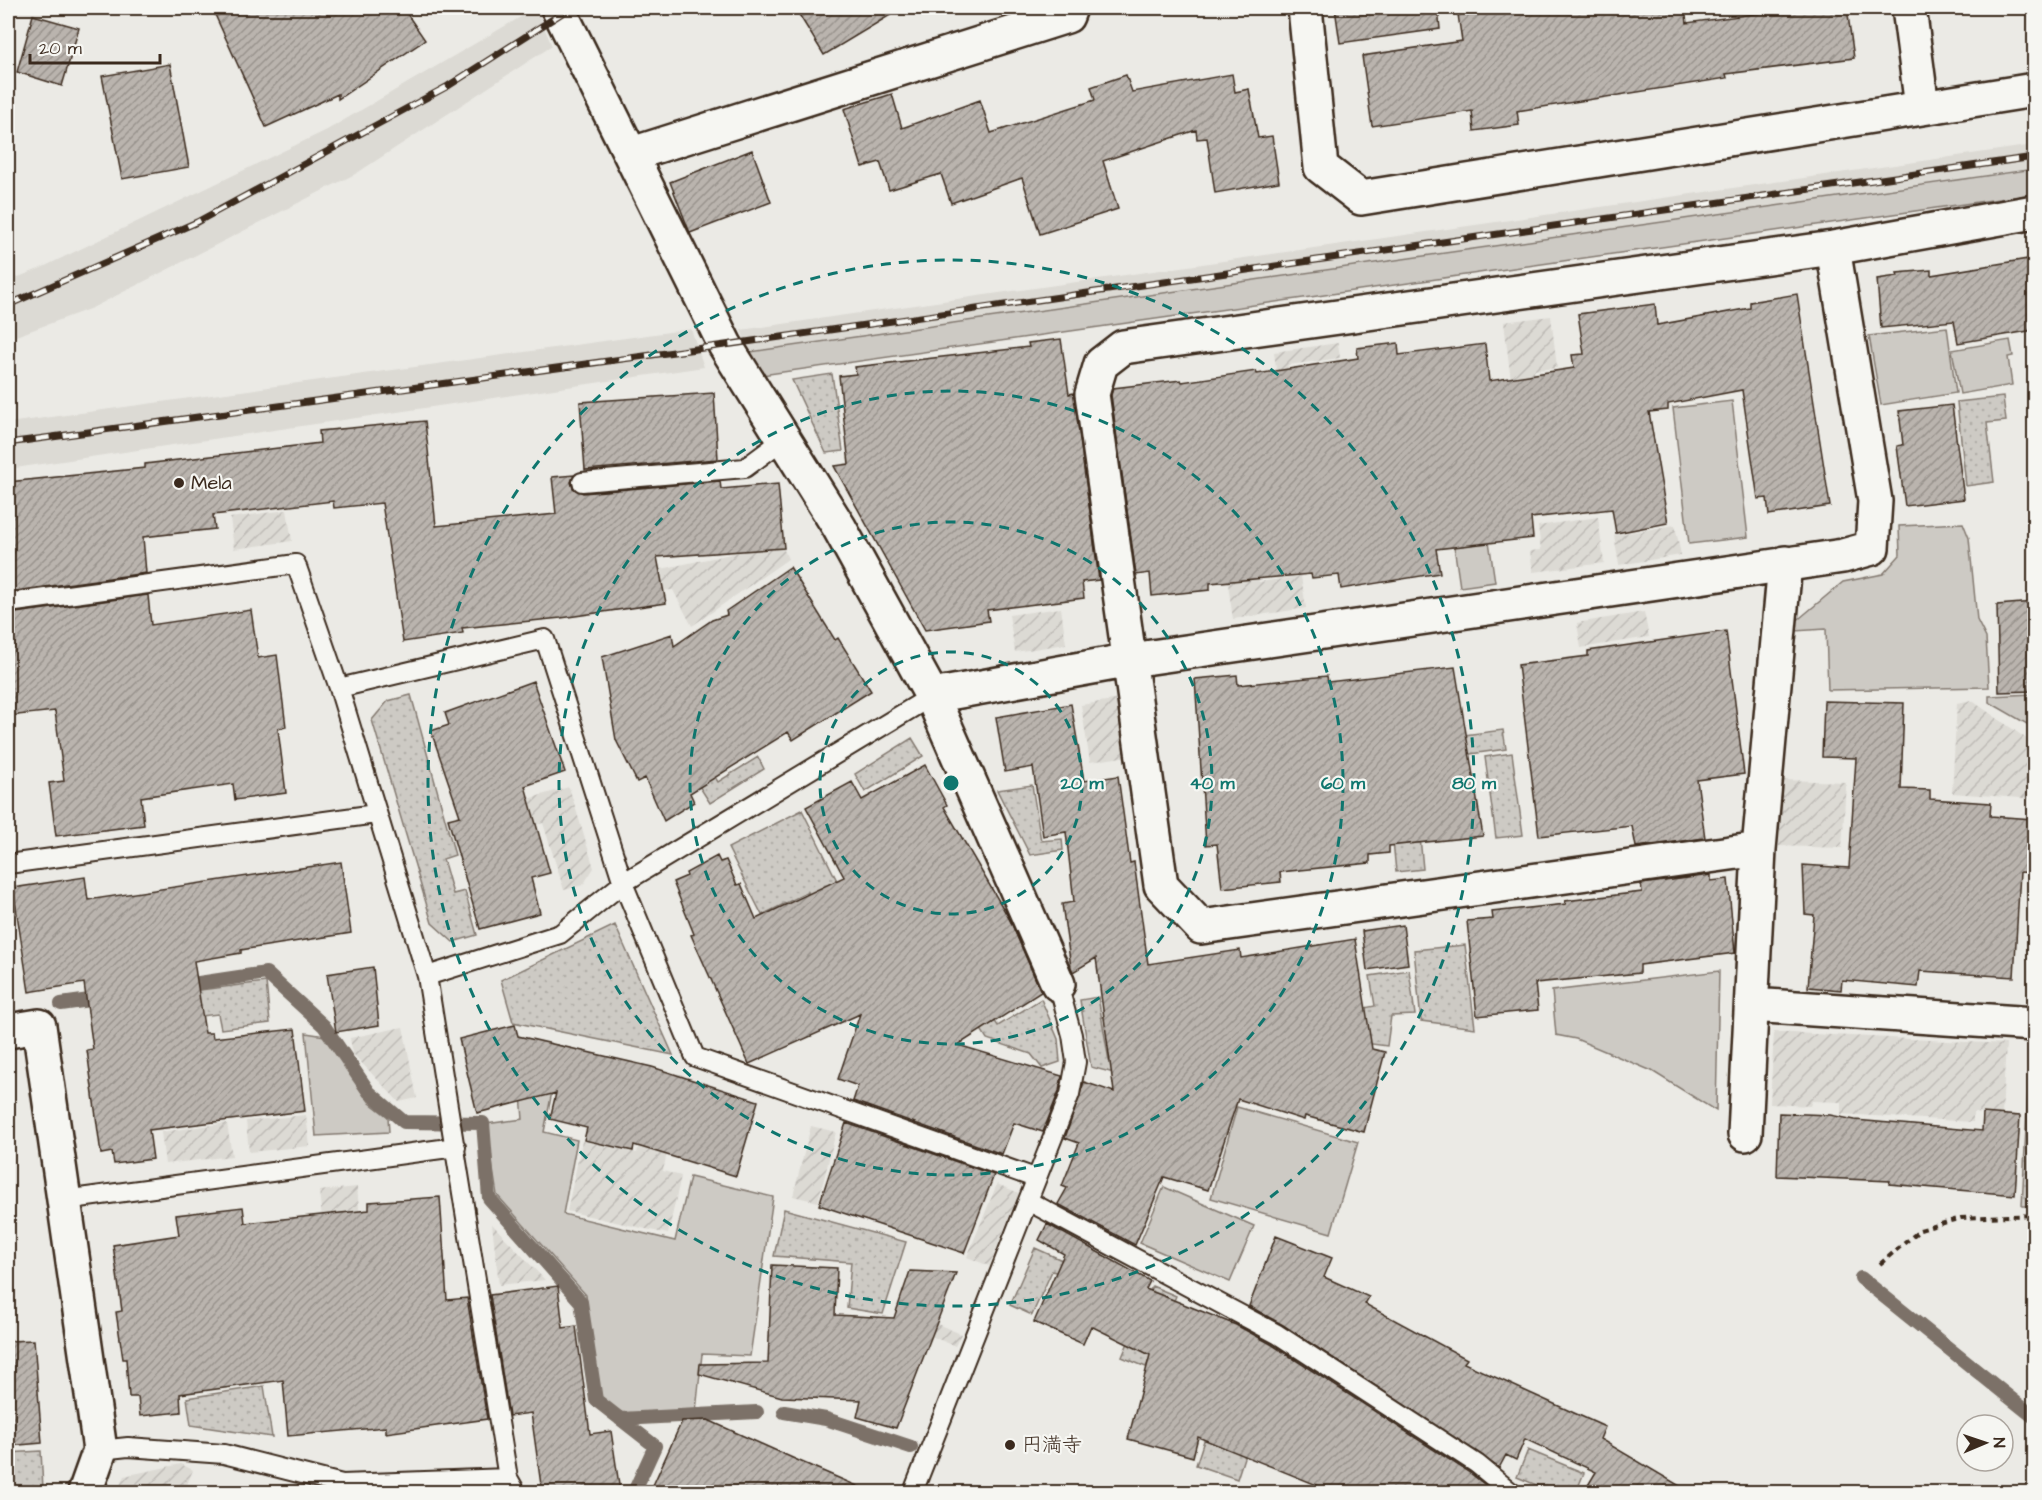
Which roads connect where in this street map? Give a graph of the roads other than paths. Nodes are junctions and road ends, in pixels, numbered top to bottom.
1 (558, 8) edge
2 (1070, 8) edge
3 (1305, 8) edge
4 (1909, 8) edge
5 (2034, 90) edge
6 (1922, 107) junction
7 (632, 154) junction
8 (2034, 212) edge
9 (1833, 248) junction
10 (784, 440) junction
11 (582, 482) dead end
12 (1785, 563) junction
13 (8, 603) edge
14 (1131, 660) junction
15 (339, 688) junction
16 (932, 696) junction
17 (376, 814) junction
18 (1759, 849) junction
19 (8, 864) edge
20 (622, 883) junction
21 (427, 976) junction
22 (1058, 984) joint
23 (1752, 1005) junction
24 (2034, 1024) edge
25 (8, 1031) edge
26 (1745, 1134) dead end
27 (455, 1140) junction
28 (1035, 1178) junction
29 (65, 1200) junction
30 (1028, 1201) junction
31 (100, 1450) junction
32 (512, 1485) edge
33 (85, 1492) edge
34 (914, 1492) edge
35 (1511, 1492) edge

1 - 7 street
2 - 7 street
3 - 6 street
4 - 6 street
5 - 6 street
7 - 10 street
8 - 9 street
9 - 12 street
9 - 14 street
10 - 11 lane
10 - 16 street
12 - 14 street
12 - 18 street
13 - 15 lane
14 - 16 street
14 - 18 street
15 - 17 lane
15 - 20 lane
16 - 20 lane
16 - 22 street
17 - 19 lane
17 - 21 lane
18 - 23 street
20 - 21 lane
20 - 28 lane
21 - 27 lane
22 - 28 lane
23 - 24 street
23 - 26 street
25 - 29 street
27 - 29 lane
27 - 32 lane
28 - 30 lane
29 - 31 street
30 - 34 lane
30 - 35 lane
31 - 32 lane
31 - 33 street

